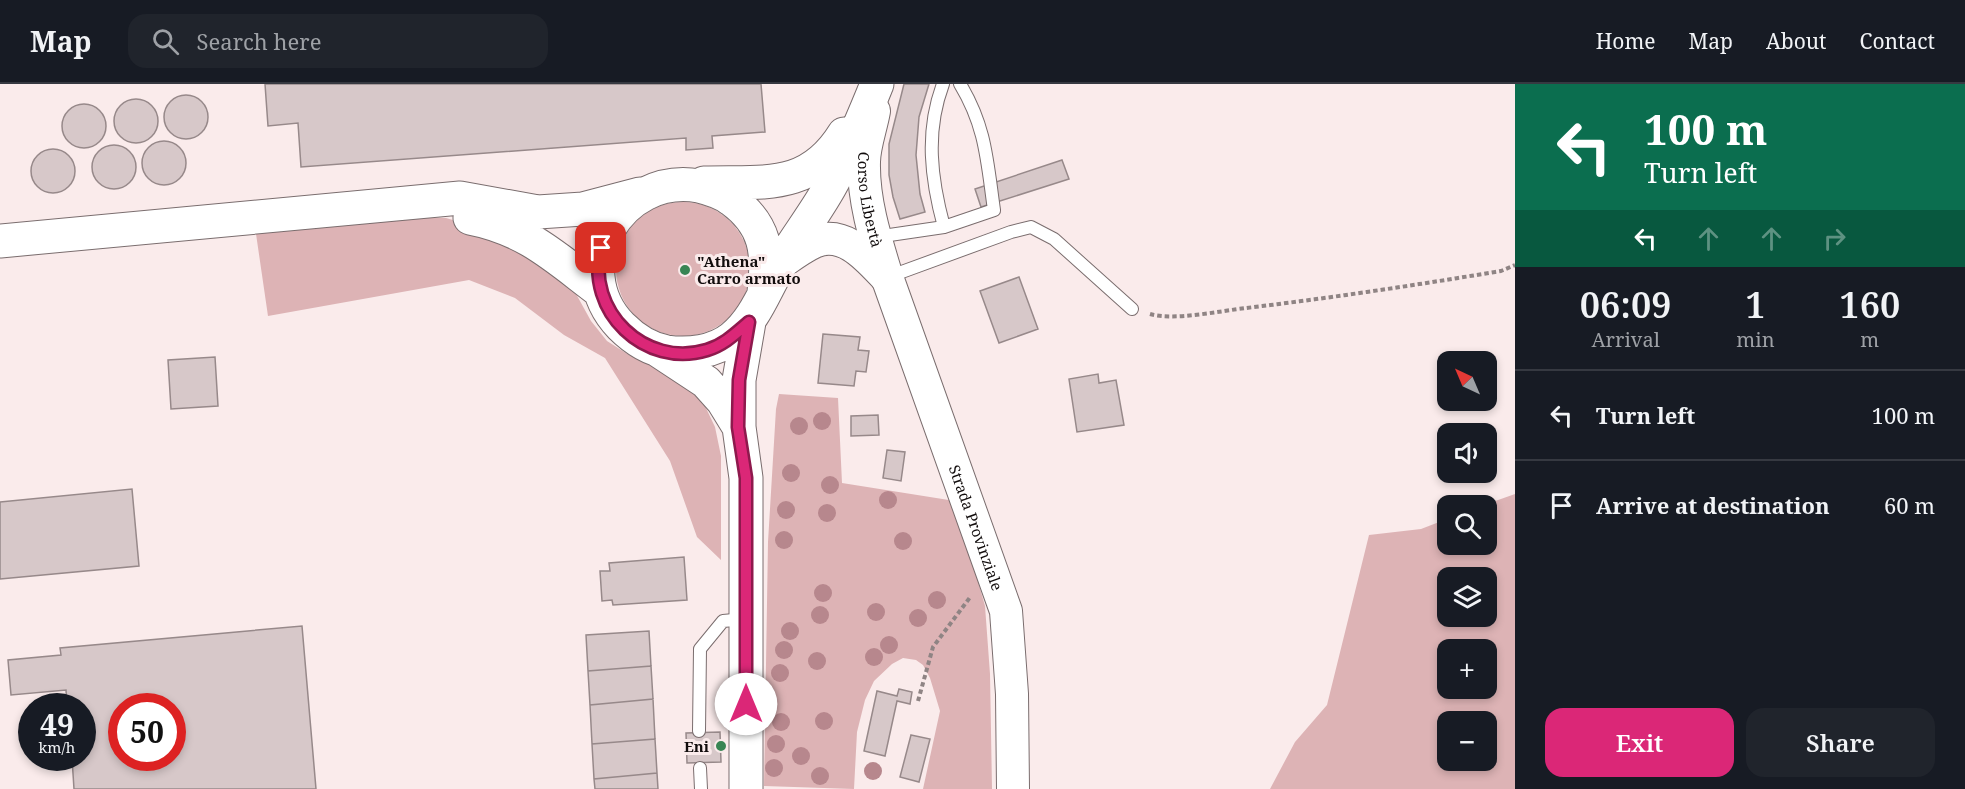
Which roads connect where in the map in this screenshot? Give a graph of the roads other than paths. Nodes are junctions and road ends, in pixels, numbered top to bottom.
1 (877, 84) edge
2 (943, 84) edge
3 (960, 84) edge
4 (782, 181) junction
5 (686, 184) junction
6 (831, 185) junction
7 (644, 193) junction
8 (404, 205) junction
9 (944, 227) junction
10 (875, 237) junction
11 (0, 242) edge
12 (782, 262) junction
13 (887, 278) junction
14 (600, 291) junction
15 (764, 292) junction
16 (1132, 309) road end
17 (749, 322) junction
18 (658, 351) junction
19 (738, 427) junction
20 (747, 619) junction
21 (699, 730) dead end
22 (700, 768) dead end
23 (701, 789) edge
24 (746, 789) edge
25 (1012, 789) edge

1 - 4 main road
1 - 6 main road
1 - 10 street, Corso Libertà
2 - 9 lane
3 - 9 lane
4 - 5 main road
4 - 6 street
5 - 7 main road
5 - 15 main road
6 - 10 street
6 - 12 main road
7 - 8 main road
7 - 14 main road
8 - 11 main road
8 - 14 main road
9 - 10 lane
10 - 13 street, Corso Libertà
12 - 13 street
12 - 15 main road
13 - 16 lane
13 - 25 street, Strada Provinziale
14 - 18 main road
15 - 17 main road
17 - 18 main road
17 - 19 main road
18 - 19 main road
19 - 20 main road
20 - 21 lane
20 - 24 main road
22 - 23 lane

